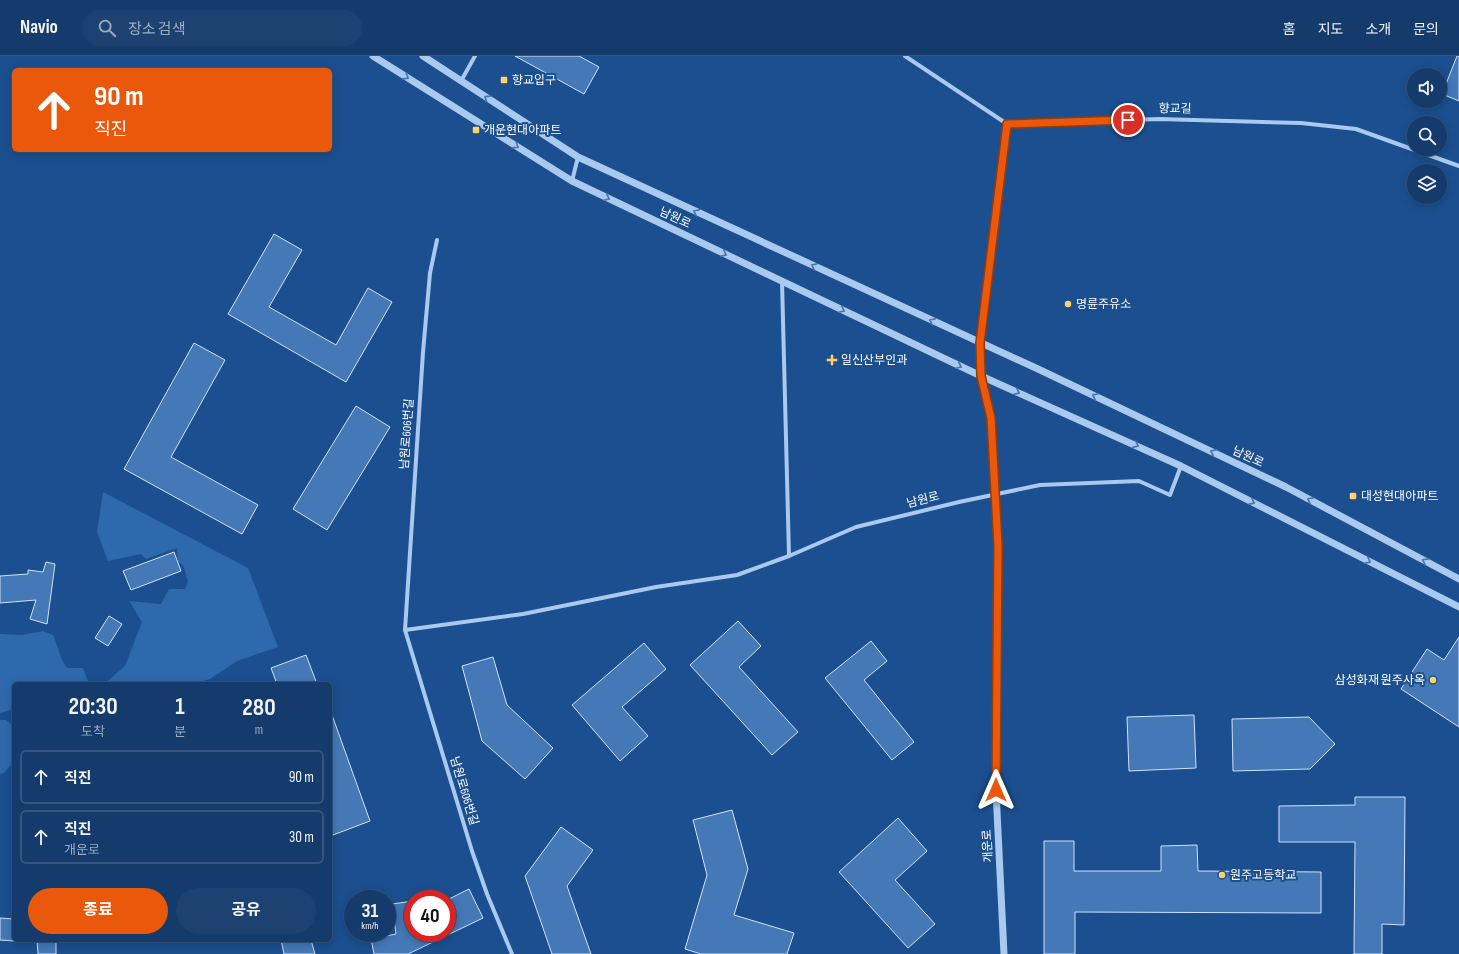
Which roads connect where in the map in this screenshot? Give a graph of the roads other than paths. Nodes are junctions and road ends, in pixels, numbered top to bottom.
1 (372, 56) edge
2 (423, 56) edge
3 (475, 56) edge
4 (905, 56) edge
5 (461, 81) junction
6 (1007, 124) junction
7 (578, 157) junction
8 (1459, 166) edge
9 (572, 181) junction
10 (437, 240) dead end
11 (782, 281) junction
12 (980, 343) junction
13 (981, 376) junction
14 (1181, 466) junction
15 (789, 556) junction
16 (1459, 579) edge
17 (1459, 607) edge
18 (405, 630) junction
19 (512, 954) edge
20 (1004, 954) edge

1 -> 9 street, 남원로
2 - 5 street, 남원로
3 - 5 street
4 - 6 street
7 -> 5 street, 남원로
6 - 8 street, 향교길
6 - 12 street
7 - 9 street
12 -> 7 street, 남원로
9 -> 11 street, 남원로
10 - 18 street, 남원로606번길
11 -> 13 street, 남원로
11 - 15 street
12 - 13 street
16 -> 12 street, 남원로
13 -> 14 street, 남원로
13 - 20 street, 개운로, bridge
14 - 15 street, 남원로
14 -> 17 street, 남원로
15 - 18 street, 남원로
18 - 19 street, 남원로606번길

